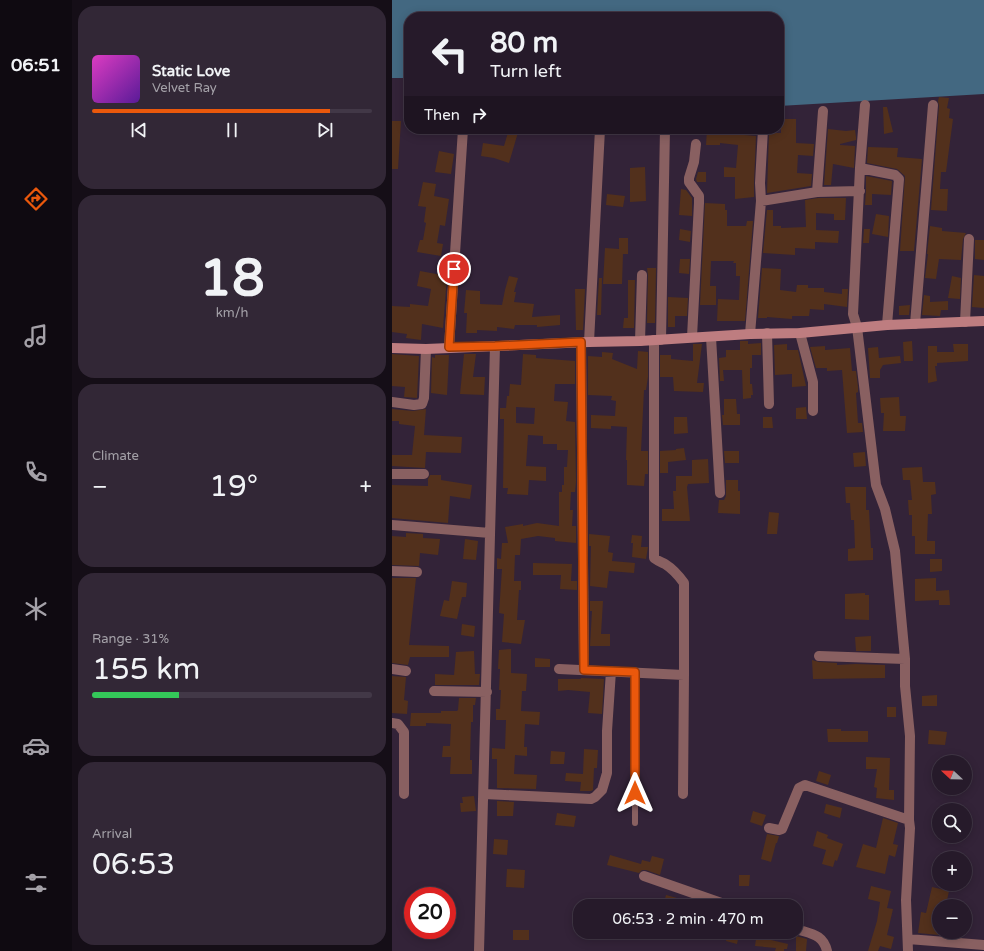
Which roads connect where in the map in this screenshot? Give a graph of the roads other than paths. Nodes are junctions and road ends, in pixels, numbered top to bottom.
1 (933, 104) dead end
2 (865, 105) dead end
3 (823, 111) dead end
4 (463, 134) edge
5 (600, 134) edge
6 (665, 134) edge
7 (763, 134) edge
8 (696, 144) dead end
9 (860, 168) junction
10 (860, 191) junction
11 (817, 192) junction
12 (761, 201) junction
13 (969, 239) dead end
14 (642, 275) dead end
15 (984, 321) edge
16 (965, 322) junction
17 (915, 324) junction
18 (887, 325) junction
19 (857, 327) junction
20 (767, 333) junction
21 (800, 333) junction
22 (750, 334) junction
23 (711, 336) junction
24 (692, 338) junction
25 (657, 340) junction
26 (640, 341) junction
27 (585, 342) junction
28 (495, 346) junction
29 (449, 347) junction
30 (392, 348) edge
31 (426, 349) junction
32 (392, 402) edge
33 (768, 404) dead end
34 (813, 411) dead end
35 (392, 474) edge
36 (424, 474) dead end
37 (720, 493) dead end
38 (392, 525) edge
39 (490, 533) junction
40 (392, 571) edge
41 (416, 572) dead end
42 (819, 656) dead end
43 (905, 659) junction
44 (559, 669) dead end
45 (392, 670) edge
46 (584, 670) junction
47 (406, 671) dead end
48 (612, 672) junction
49 (635, 672) junction
50 (684, 675) junction
51 (434, 691) dead end
52 (487, 692) junction
53 (392, 723) edge
54 (404, 794) dead end
55 (484, 794) junction
56 (683, 794) dead end
57 (909, 820) junction
58 (635, 823) dead end
59 (769, 828) dead end
60 (644, 876) dead end
61 (710, 899) edge
62 (803, 931) edge
63 (908, 939) junction
64 (984, 945) edge
65 (479, 951) edge
66 (827, 951) edge
67 (908, 951) edge

1 - 17 street
2 - 9 street
3 - 11 street
4 - 29 street
5 - 27 street
6 - 25 street
7 - 12 street
8 - 24 street
9 - 10 street
9 - 18 street
10 - 11 street
10 - 19 street
11 - 12 street
12 - 22 street
13 - 16 street
14 - 26 street
15 - 16 main road
16 - 17 main road
17 - 18 main road
18 - 19 main road
19 - 21 main road
19 - 43 street
20 - 21 main road
20 - 22 main road
20 - 33 street
21 - 34 street
22 - 23 main road
23 - 24 main road
23 - 37 street
24 - 25 main road
25 - 26 main road
25 - 50 street
26 - 27 main road
27 - 28 main road
27 - 46 street
28 - 29 main road
28 - 39 street
29 - 31 main road
30 - 31 main road
31 - 32 street
35 - 36 street
38 - 39 street
39 - 52 street
40 - 41 street
42 - 43 street
43 - 57 street
44 - 46 street
45 - 47 street
46 - 48 street
48 - 49 street
48 - 55 street
49 - 50 street
49 - 58 lane
50 - 56 street
51 - 52 street
52 - 55 street
53 - 54 street
55 - 65 street
57 - 59 street
57 - 63 street
60 - 61 street
62 - 66 street
63 - 64 street
63 - 67 street

